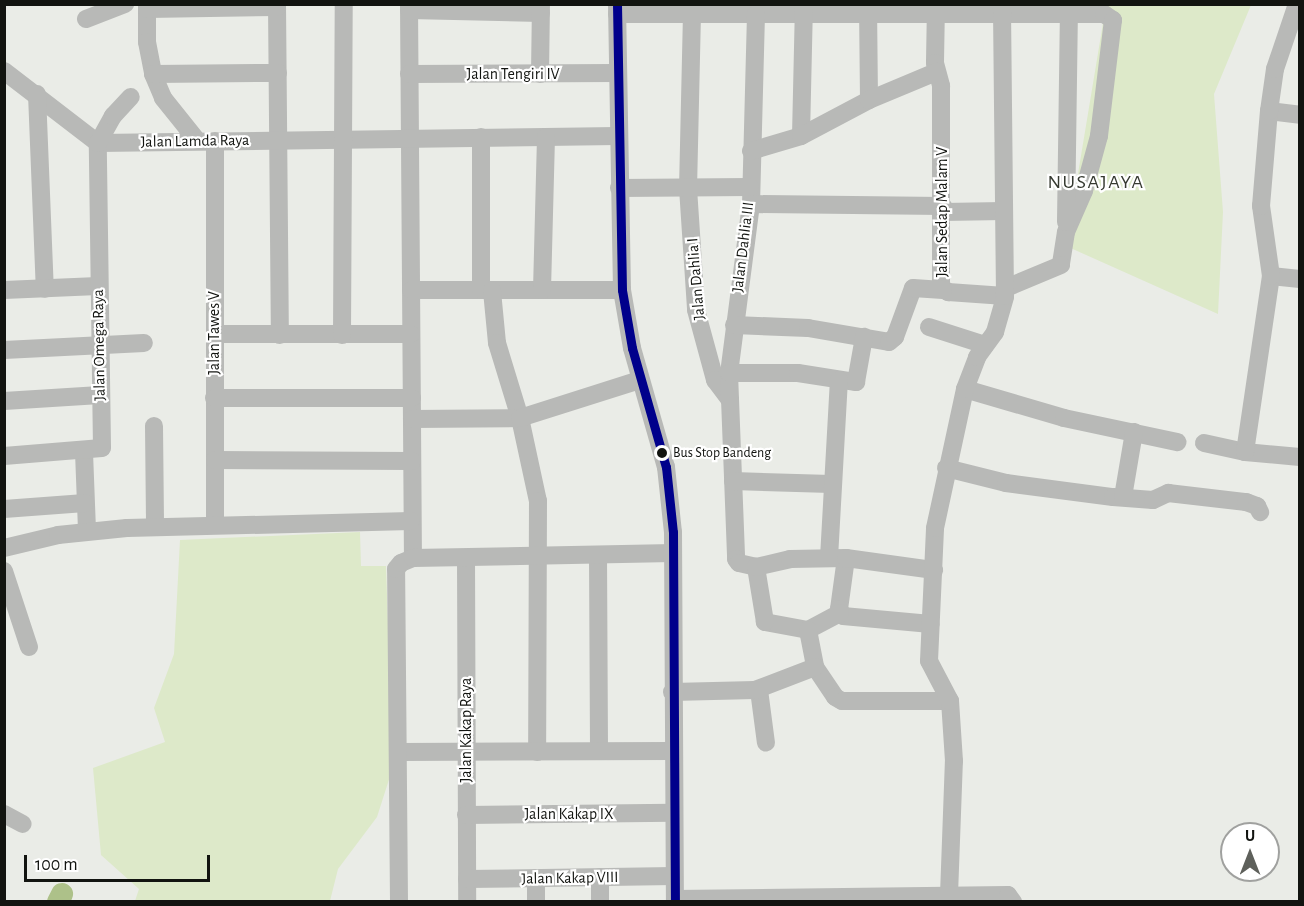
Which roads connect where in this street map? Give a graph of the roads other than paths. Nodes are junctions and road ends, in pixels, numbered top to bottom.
1 (125, 4) edge
2 (344, 4) edge
3 (1297, 4) edge
4 (277, 6) edge
5 (147, 7) edge
6 (409, 8) edge
7 (475, 8) edge
8 (868, 8) edge
9 (541, 9) edge
10 (617, 9) edge
11 (804, 9) edge
12 (937, 9) edge
13 (1002, 9) edge
14 (1070, 9) edge
15 (692, 13) junction
16 (756, 14) junction
17 (86, 20) dead end
18 (4, 71) edge
19 (936, 72) junction
20 (278, 73) junction
21 (616, 73) junction
22 (153, 74) junction
23 (409, 74) junction
24 (540, 74) junction
25 (37, 94) junction
26 (131, 97) dead end
27 (869, 100) junction
28 (1269, 111) junction
29 (1299, 115) edge
30 (617, 136) junction
31 (801, 136) junction
32 (481, 137) junction
33 (546, 137) junction
34 (410, 138) junction
35 (196, 139) junction
36 (342, 139) junction
37 (278, 140) junction
38 (214, 141) junction
39 (98, 143) junction
40 (751, 151) junction
41 (618, 188) junction
42 (688, 188) junction
43 (750, 196) junction
44 (943, 209) junction
45 (1004, 211) junction
46 (1066, 232) junction
47 (1271, 276) junction
48 (1299, 279) edge
49 (98, 286) junction
50 (45, 288) junction
51 (4, 290) edge
52 (411, 290) junction
53 (542, 290) junction
54 (622, 290) junction
55 (943, 290) junction
56 (486, 291) junction
57 (1006, 292) junction
58 (734, 325) junction
59 (928, 327) dead end
60 (214, 334) junction
61 (411, 334) junction
62 (280, 335) junction
63 (342, 335) junction
64 (864, 337) junction
65 (98, 343) junction
66 (144, 343) dead end
67 (985, 345) junction
68 (4, 350) edge
69 (729, 373) junction
70 (640, 380) junction
71 (839, 380) junction
72 (965, 389) junction
73 (100, 395) junction
74 (214, 398) junction
75 (412, 398) junction
76 (730, 400) junction
77 (4, 401) edge
78 (520, 418) junction
79 (412, 419) junction
80 (154, 426) dead end
81 (1134, 432) junction
82 (1177, 442) dead end
83 (1204, 443) dead end
84 (84, 452) junction
85 (1245, 452) junction
86 (4, 456) edge
87 (1299, 457) edge
88 (215, 460) junction
89 (412, 461) junction
90 (946, 468) junction
91 (733, 481) junction
92 (831, 484) junction
93 (1123, 498) junction
94 (85, 503) junction
95 (4, 509) edge
96 (1260, 512) dead end
97 (411, 521) junction
98 (215, 525) junction
99 (155, 527) junction
100 (87, 531) junction
101 (4, 548) edge
102 (673, 553) junction
103 (598, 555) junction
104 (413, 558) junction
105 (466, 558) junction
106 (538, 558) junction
107 (838, 558) junction
108 (756, 567) junction
109 (934, 570) junction
110 (4, 571) edge
111 (840, 613) junction
112 (931, 624) junction
113 (808, 630) junction
114 (29, 647) dead end
115 (815, 667) junction
116 (759, 690) junction
117 (672, 692) junction
118 (950, 701) junction
119 (765, 743) dead end
120 (672, 750) junction
121 (599, 751) junction
122 (400, 752) junction
123 (466, 752) junction
124 (537, 752) junction
125 (673, 813) junction
126 (4, 814) edge
127 (466, 815) junction
128 (23, 824) dead end
129 (674, 876) junction
130 (600, 877) junction
131 (536, 878) junction
132 (467, 879) junction
133 (949, 895) junction
134 (1011, 898) edge
135 (886, 899) edge
136 (675, 900) edge
137 (754, 900) edge
138 (819, 900) edge
139 (399, 902) edge
140 (467, 902) edge
141 (536, 902) edge
142 (600, 902) edge

1 - 17 street
2 - 36 street
3 - 28 street
4 - 5 street
4 - 20 street
5 - 22 street
6 - 7 street
6 - 23 street
7 - 9 street
8 - 11 street
8 - 12 street
8 - 27 street
9 - 24 street
10 - 15 street
10 - 21 street
11 - 16 street
11 - 31 street
12 - 13 street
12 - 19 street, Jalan Sedap Malam V
13 - 14 street
13 - 45 street
14 - 46 street
14 - 46 street
15 - 16 street
15 - 42 street, Jalan Dahlia I
16 - 40 street, Jalan Dahlia III
18 - 25 street
19 - 27 street
19 - 44 street, Jalan Sedap Malam V
20 - 22 street
20 - 37 street
21 - 24 street, Jalan Tengiri IV
21 - 30 street
22 - 35 street
23 - 24 street, Jalan Tengiri IV
23 - 34 street
25 - 39 street
25 - 50 street
26 - 39 street
27 - 31 street
28 - 29 street
28 - 47 street
30 - 33 street, Jalan Lamda Raya
30 - 41 street
31 - 40 street
32 - 33 street, Jalan Lamda Raya
32 - 34 street, Jalan Lamda Raya
32 - 56 street
33 - 53 street
34 - 36 street, Jalan Lamda Raya
34 - 52 street
35 - 38 street, Jalan Lamda Raya
35 - 39 street, Jalan Lamda Raya
36 - 37 street, Jalan Lamda Raya
36 - 63 street
37 - 38 street, Jalan Lamda Raya
37 - 62 street
38 - 60 street, Jalan Tawes V
39 - 49 street, Jalan Omega Raya
40 - 43 street, Jalan Dahlia III
41 - 42 street
41 - 54 street
42 - 43 street
42 - 76 street, Jalan Dahlia I
43 - 44 street
43 - 58 street, Jalan Dahlia III
44 - 45 street
44 - 55 street, Jalan Sedap Malam V
45 - 57 street
46 - 57 street
47 - 48 street
47 - 85 street
49 - 50 street
49 - 65 street, Jalan Omega Raya
50 - 51 street
52 - 56 street
52 - 61 street
53 - 54 street
53 - 56 street
54 - 70 street
55 - 57 street, Jalan Sedap Malam V
55 - 64 street
56 - 78 street
57 - 67 street
58 - 64 street
58 - 69 street, Jalan Dahlia III
59 - 67 street
60 - 62 street
60 - 74 street, Jalan Tawes V
61 - 63 street
61 - 75 street
62 - 63 street
64 - 71 street
65 - 66 street
65 - 68 street
65 - 73 street, Jalan Omega Raya
67 - 72 street
69 - 71 street
69 - 76 street, Jalan Dahlia III
70 - 78 street
70 - 102 street
71 - 92 street
72 - 81 street
72 - 90 street
73 - 77 street
73 - 84 street, Jalan Omega Raya
74 - 75 street
74 - 88 street, Jalan Tawes V
75 - 79 street
76 - 91 street, Jalan Dahlia III
78 - 79 street
78 - 106 street
79 - 89 street
80 - 99 street
81 - 82 street
81 - 93 street
83 - 85 street
84 - 86 street
84 - 94 street
85 - 87 street
88 - 89 street
88 - 98 street, Jalan Tawes V
89 - 97 street
90 - 93 street
90 - 109 street
91 - 92 street
91 - 108 street, Jalan Dahlia III
92 - 107 street
93 - 96 street
94 - 95 street
94 - 100 street
97 - 98 street
97 - 104 street
98 - 99 street
99 - 100 street
100 - 101 street
102 - 103 street
102 - 117 street
103 - 106 street
103 - 121 street
104 - 105 street
104 - 122 street
105 - 106 street
105 - 123 street, Jalan Kakap Raya
106 - 124 street
107 - 108 street
107 - 109 street
107 - 111 street
108 - 113 street
109 - 112 street
110 - 114 street
111 - 112 street
111 - 113 street
112 - 118 street
113 - 115 street
115 - 116 street
115 - 118 street
116 - 117 street
116 - 119 street
117 - 120 street
118 - 133 street
120 - 121 street
120 - 125 street
121 - 124 street
122 - 123 street
122 - 139 street
123 - 124 street
123 - 127 street, Jalan Kakap Raya
125 - 127 street, Jalan Kakap IX
125 - 129 street
126 - 128 street
127 - 132 street, Jalan Kakap Raya
129 - 130 street, Jalan Kakap VIII
129 - 136 street
130 - 131 street, Jalan Kakap VIII
130 - 142 street
131 - 132 street, Jalan Kakap VIII
131 - 141 street
132 - 140 street, Jalan Kakap Raya
133 - 134 street
133 - 135 street
135 - 138 street
136 - 137 street
137 - 138 street

